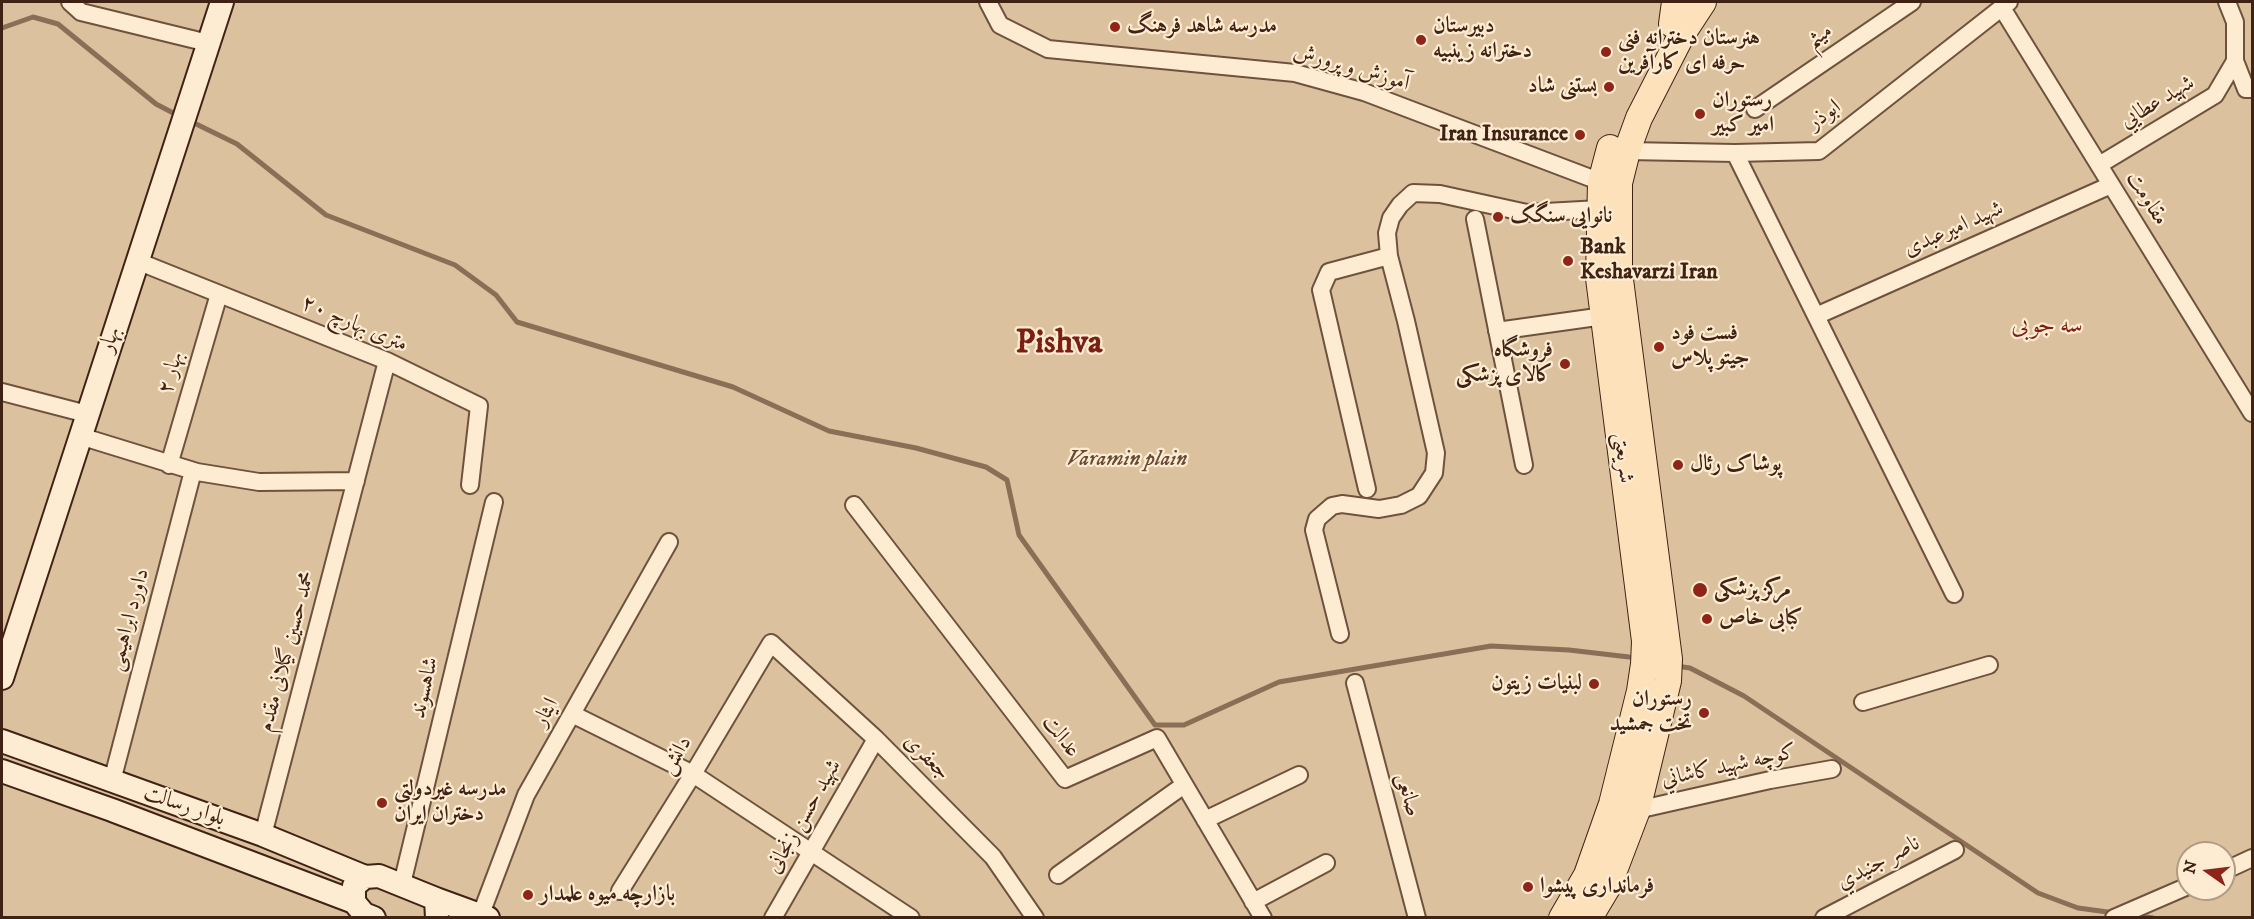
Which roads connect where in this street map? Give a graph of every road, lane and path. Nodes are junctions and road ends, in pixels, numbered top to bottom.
1 (70, 2) edge
2 (222, 2) edge
3 (988, 2) edge
4 (1703, 2) edge
5 (1912, 2) edge
6 (2227, 2) edge
7 (2006, 5) edge
8 (1676, 9) edge
9 (208, 43) junction
10 (2235, 61) junction
11 (2253, 89) edge
12 (1755, 109) dead end
13 (1627, 151) junction
14 (1735, 153) junction
15 (2099, 165) junction
16 (1601, 182) junction
17 (2111, 185) junction
18 (1600, 209) junction
19 (1475, 219) dead end
20 (1389, 256) junction
21 (136, 261) junction
22 (219, 294) junction
23 (1604, 316) junction
24 (1816, 316) junction
25 (1497, 331) junction
26 (387, 361) junction
27 (2, 392) edge
28 (2253, 413) edge
29 (87, 414) junction
30 (80, 436) junction
31 (169, 465) junction
32 (1524, 465) dead end
33 (192, 471) junction
34 (356, 481) junction
35 (470, 485) dead end
36 (1367, 489) dead end
37 (494, 502) dead end
38 (854, 505) dead end
39 (669, 542) dead end
40 (1954, 594) dead end
41 (1340, 634) dead end
42 (771, 643) joint
43 (1989, 665) dead end
44 (2, 678) edge
45 (1355, 683) dead end
46 (1863, 702) dead end
47 (572, 714) junction
48 (876, 739) junction
49 (2, 741) edge
50 (1832, 769) dead end
51 (2, 771) edge
52 (693, 774) junction
53 (1299, 775) dead end
54 (112, 781) junction
55 (1184, 785) junction
56 (1637, 810) junction
57 (1205, 820) junction
58 (263, 835) junction
59 (1954, 850) dead end
60 (811, 851) junction
61 (2253, 858) edge
62 (1326, 863) dead end
63 (2236, 866) edge
64 (1058, 875) dead end
65 (365, 877) junction
66 (402, 884) junction
67 (620, 891) dead end
68 (2176, 891) edge
69 (354, 902) junction
70 (1253, 902) junction
71 (437, 908) edge
72 (1847, 913) edge
73 (484, 916) edge
74 (374, 918) edge
75 (773, 918) edge
76 (911, 918) edge
77 (1035, 918) edge
78 (1263, 918) edge
79 (1417, 918) edge
80 (1562, 918) edge
81 (1589, 918) edge
82 (1824, 918) edge
83 (2114, 918) edge

1 - 9 street
2 - 9 main road, بهار
3 - 16 street, آموزش و پرورش
4 - 13 main road, شریعتی
5 - 12 street, میثم
6 - 10 street
7 - 14 street, ابوذر
7 - 15 street, مقاومت
8 - 16 main road, شریعتی
9 - 21 main road, بهار
10 - 11 street
10 - 15 street, شهيد عطايي
13 - 14 street, ابوذر
13 - 56 main road, شریعتی
14 - 24 street
15 - 17 street, مقاومت
16 - 18 main road, شریعتی
17 - 24 street, شهید امیرعبدی
17 - 28 street, مقاومت
18 - 20 street
18 - 23 main road, شریعتی
19 - 25 street
20 - 36 street
20 - 41 street
21 - 22 street, ۲۰ متری بهارچ
21 - 29 main road, بهار
22 - 26 street, ۲۰ متری بهارچ
22 - 31 street, بهار ۲
23 - 25 street
23 - 80 main road, شریعتی
24 - 40 street
25 - 32 street
26 - 34 street, محمد حسین گیلانی مقدم
26 - 35 street, ۲۰ متری بهارچ
27 - 29 street
29 - 30 main road, بهار
30 - 31 street
30 - 44 main road, بهار
31 - 33 street
33 - 34 street
33 - 54 street, داورد ابراهیمی
34 - 58 street, محمد حسین گیلانی مقدم
37 - 66 street, شاهسوند
38 - 55 street, عدالت
39 - 47 street, ایثار
42 - 48 street, جعفری
42 - 52 street, دانش
43 - 46 street
45 - 79 street, صانعی
47 - 52 street
47 - 73 street, ایثار
48 - 60 street, شهید حسن زنجانی
48 - 77 street, جعفری
49 - 54 main road, بلوار رسالت
50 - 56 street, كوچه شهيد كاشاني
51 - 69 main road, بلوار رسالت
52 - 60 street
52 - 67 street, دانش
53 - 57 street
54 - 58 main road, بلوار رسالت
55 - 57 street, عدالت
55 - 64 street
56 - 81 main road, شریعتی
57 - 70 street, عدالت
58 - 65 main road, بلوار رسالت
59 - 72 street, ناصر جنيدي
60 - 75 street, شهید حسن زنجانی
60 - 76 street
61 - 63 street
62 - 70 street
65 - 66 main road, بلوار رسالت
65 - 69 main road
66 - 71 main road, بلوار رسالت
68 - 83 street
69 - 74 main road, بلوار رسالت
70 - 78 street, عدالت
71 - 73 main road
72 - 82 street, ناصر جنيدي

